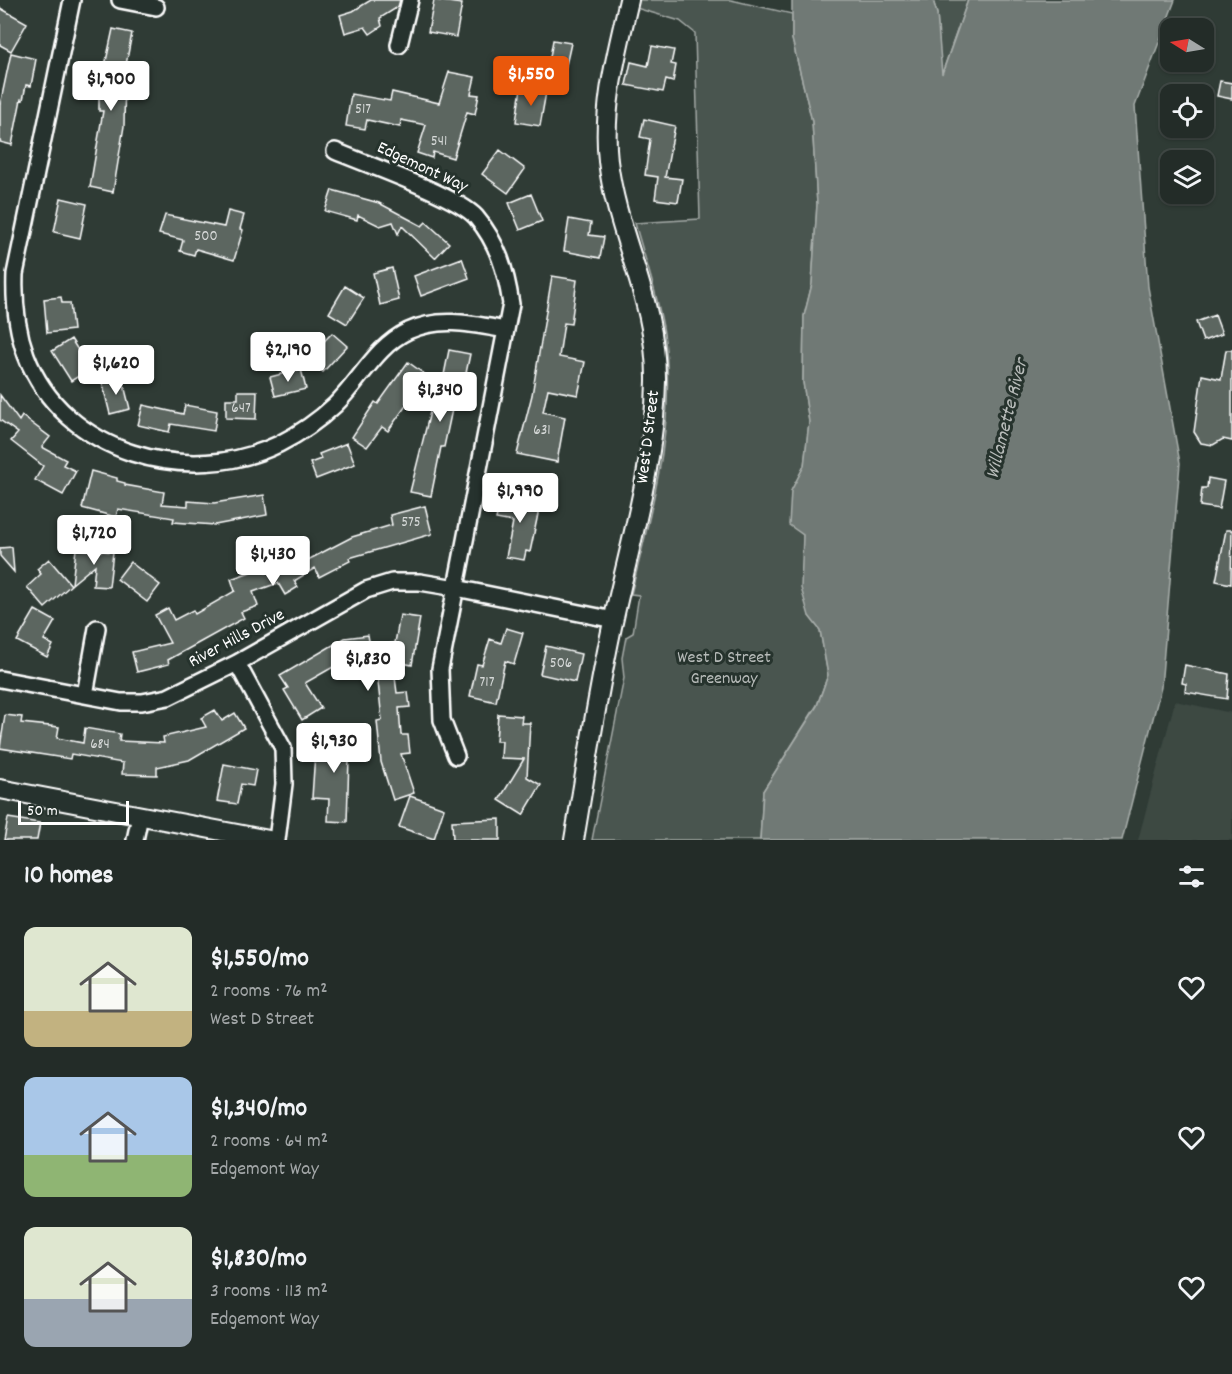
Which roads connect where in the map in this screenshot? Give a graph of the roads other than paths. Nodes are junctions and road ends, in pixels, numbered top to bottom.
1 (72, 0) edge
2 (120, 0) edge
3 (410, 0) edge
4 (629, 0) edge
5 (156, 7) dead end
6 (399, 45) dead end
7 (335, 151) dead end
8 (7, 309) edge
9 (506, 330) junction
10 (456, 588) junction
11 (614, 620) junction
12 (97, 628) dead end
13 (237, 663) junction
14 (0, 679) edge
15 (85, 695) junction
16 (456, 756) dead end
17 (0, 789) edge
18 (140, 816) junction
19 (135, 840) edge
20 (269, 840) edge
21 (276, 840) edge
22 (573, 840) edge

1 - 8 street
2 - 5 street
3 - 6 street
4 - 11 street, West D Street
7 - 9 street, Edgemont Way
8 - 9 street
9 - 10 street, Edgemont Way
10 - 11 street, River Hills Drive
10 - 13 street, River Hills Drive
10 - 16 street, Edgemont Way
11 - 22 street, West D Street
12 - 15 street
13 - 15 street, River Hills Drive
13 - 21 street
14 - 15 street, River Hills Drive
17 - 18 street
18 - 19 street
18 - 20 street

